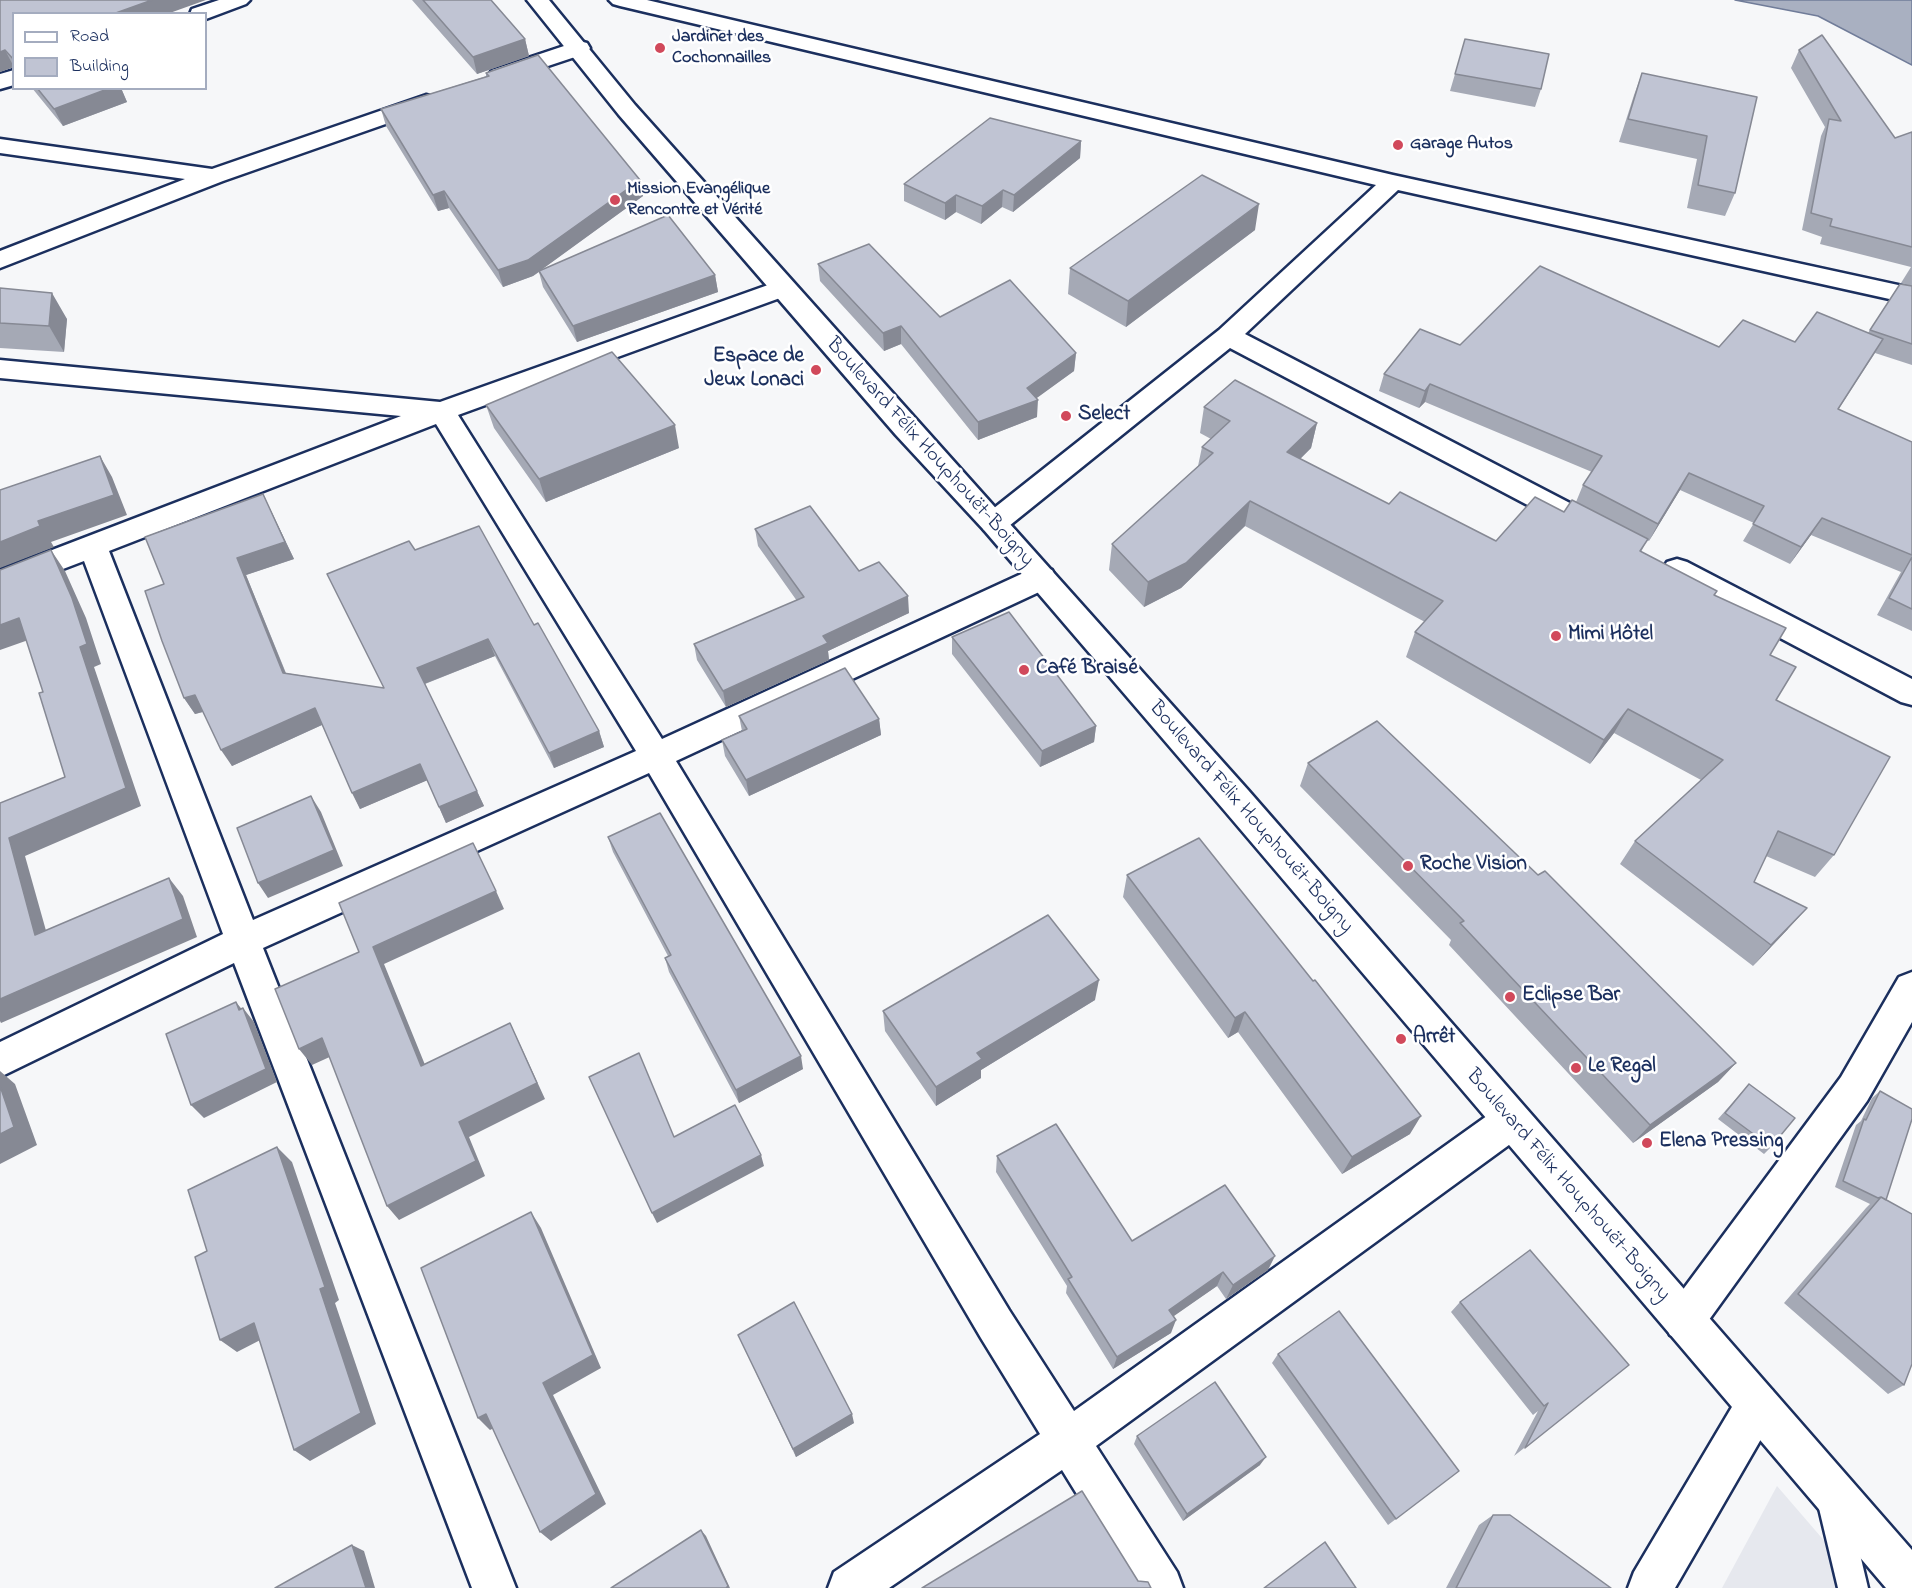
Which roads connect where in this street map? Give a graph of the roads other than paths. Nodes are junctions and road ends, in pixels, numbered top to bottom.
1 (239, 0) edge
2 (538, 0) edge
3 (620, 0) edge
4 (206, 12) edge
5 (579, 48) junction
6 (475, 84) edge
7 (452, 92) edge
8 (0, 146) edge
9 (215, 176) junction
10 (1393, 182) junction
11 (0, 260) edge
12 (782, 288) junction
13 (1912, 296) edge
14 (1227, 336) junction
15 (0, 369) edge
16 (442, 411) junction
17 (993, 523) junction
18 (93, 547) junction
19 (1041, 578) junction
20 (0, 582) edge
21 (1912, 693) edge
22 (656, 756) junction
23 (243, 941) junction
24 (1912, 988) edge
25 (0, 1060) edge
26 (1511, 1121) junction
27 (1684, 1321) junction
28 (1757, 1405) junction
29 (1069, 1440) junction
30 (1829, 1488) junction
31 (1912, 1584) edge
32 (494, 1588) edge
33 (850, 1588) edge
34 (1161, 1588) edge
35 (1650, 1588) edge
36 (1852, 1588) edge

1 - 4 street
2 - 5 street, Boulevard Félix Houphouët-Boigny
3 - 10 street
5 - 6 street
5 - 12 street, Boulevard Félix Houphouët-Boigny
7 - 9 street
8 - 9 street
9 - 11 street
10 - 13 street
10 - 14 street
12 - 16 street
12 - 17 street, Boulevard Félix Houphouët-Boigny
14 - 17 street
14 - 21 street
15 - 16 street
16 - 18 street
16 - 22 street
17 - 19 street, Boulevard Félix Houphouët-Boigny
18 - 20 street
18 - 23 street
19 - 22 street
19 - 26 street, Boulevard Félix Houphouët-Boigny
22 - 23 street
22 - 29 street
23 - 25 street
23 - 32 street
24 - 27 street
26 - 27 street, Boulevard Félix Houphouët-Boigny
26 - 29 street
27 - 28 street, Boulevard Félix Houphouët-Boigny
28 - 30 street, Boulevard Félix Houphouët-Boigny
28 - 35 street
29 - 33 street
29 - 34 street
30 - 31 street, Boulevard Félix Houphouët-Boigny
30 - 36 lane

